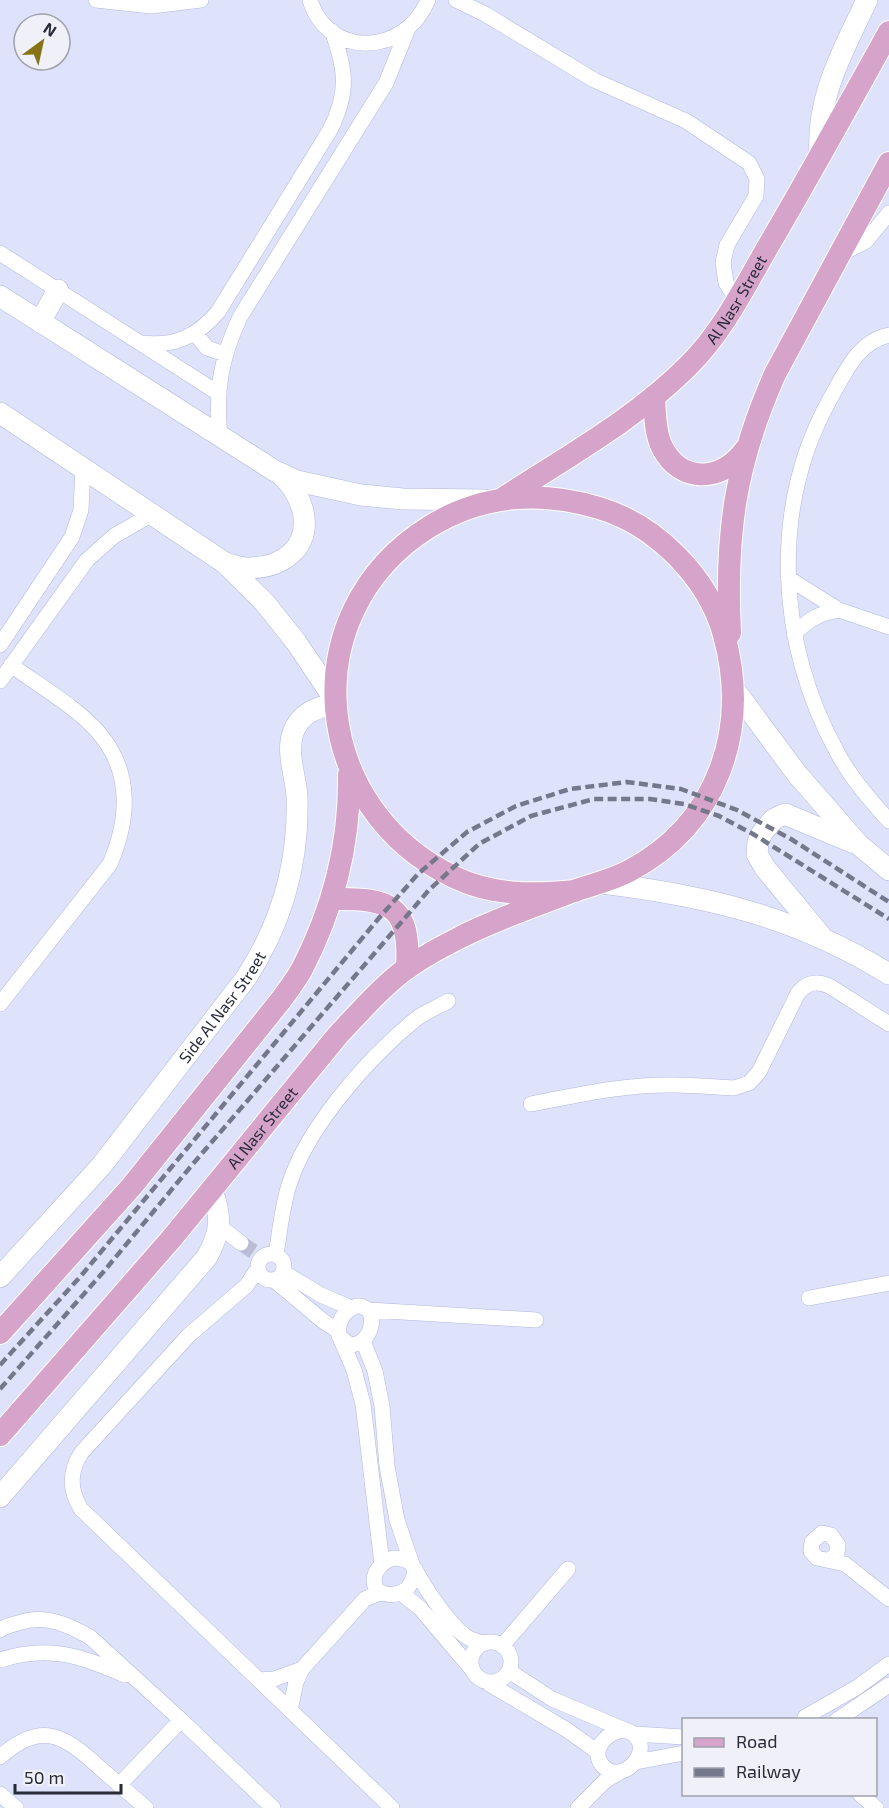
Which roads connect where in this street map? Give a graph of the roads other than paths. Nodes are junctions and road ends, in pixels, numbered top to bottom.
1 (96, 0) edge
2 (201, 0) edge
3 (428, 0) edge
4 (456, 0) edge
5 (867, 0) edge
6 (308, 2) edge
7 (407, 30) junction
8 (332, 31) junction
9 (889, 32) edge
10 (820, 157) junction
11 (889, 163) edge
12 (889, 213) edge
13 (0, 253) edge
14 (841, 254) junction
15 (58, 290) junction
16 (0, 296) edge
17 (737, 300) junction
18 (40, 322) junction
19 (195, 333) junction
20 (889, 334) edge
21 (141, 343) junction
22 (225, 354) junction
23 (218, 393) junction
24 (654, 397) junction
25 (0, 413) edge
26 (220, 436) junction
27 (746, 448) junction
28 (83, 467) junction
29 (275, 471) junction
30 (498, 499) junction
31 (152, 514) junction
32 (225, 563) junction
33 (788, 578) junction
34 (839, 610) junction
35 (889, 627) edge
36 (794, 634) junction
37 (0, 645) edge
38 (731, 661) junction
39 (11, 665) junction
40 (0, 681) edge
41 (734, 689) junction
42 (335, 702) junction
43 (348, 767) junction
44 (889, 821) edge
45 (858, 844) junction
46 (889, 870) edge
47 (602, 883) junction
48 (575, 891) junction
49 (332, 899) junction
50 (822, 938) junction
51 (407, 968) junction
52 (889, 974) edge
53 (448, 1001) dead end
54 (0, 1004) edge
55 (889, 1024) edge
56 (531, 1104) dead end
57 (212, 1190) junction
58 (219, 1226) junction
59 (241, 1243) tunnel mouth
60 (268, 1267) junction
61 (0, 1277) edge
62 (889, 1283) edge
63 (296, 1288) junction
64 (809, 1298) dead end
65 (351, 1308) junction
66 (369, 1310) junction
67 (536, 1320) dead end
68 (0, 1333) edge
69 (340, 1335) junction
70 (363, 1341) junction
71 (0, 1435) edge
72 (0, 1497) edge
73 (838, 1545) junction
74 (830, 1560) junction
75 (413, 1567) junction
76 (849, 1567) junction
77 (379, 1568) junction
78 (568, 1569) dead end
79 (384, 1593) junction
80 (401, 1593) junction
81 (888, 1599) edge
82 (360, 1604) junction
83 (0, 1630) edge
84 (485, 1643) junction
85 (502, 1646) junction
86 (0, 1660) edge
87 (889, 1664) edge
88 (302, 1669) junction
89 (509, 1671) junction
90 (479, 1677) junction
91 (136, 1680) junction
92 (259, 1680) junction
93 (889, 1685) edge
94 (290, 1710) junction
95 (809, 1718) edge
96 (839, 1718) edge
97 (181, 1720) junction
98 (629, 1732) junction
99 (682, 1737) edge
100 (682, 1753) edge
101 (0, 1757) edge
102 (599, 1758) junction
103 (636, 1762) junction
104 (620, 1772) junction
105 (119, 1785) junction
106 (597, 1787) junction
107 (0, 1794) edge
108 (862, 1796) edge
109 (16, 1808) edge
110 (146, 1808) edge
111 (273, 1808) edge
112 (392, 1808) edge
113 (578, 1808) edge
114 (876, 1808) edge

1 - 2 street
3 - 7 street
4 - 17 street
5 - 10 street
6 - 8 street
7 - 8 street
7 - 22 street
8 - 19 street
9 - 10 main road, Al Nasr Street
10 - 17 main road, Al Nasr Street
11 - 14 main road
12 - 14 street
13 - 15 street
14 - 27 main road
15 - 18 street
15 - 21 street
16 - 18 street
17 - 24 main road, Al Nasr Street
18 - 26 street
19 - 21 street
19 - 22 street
20 - 33 street
21 - 23 street
22 - 23 street
23 - 26 street
24 - 27 main road
24 - 30 main road, Al Nasr Street
25 - 28 street
26 - 29 street
27 - 38 main road
28 - 31 street
28 - 37 street
29 - 30 street
29 - 32 street
30 - 38 main road
30 - 42 main road
31 - 32 street
31 - 39 street
32 - 42 street
33 - 34 street
33 - 36 street
34 - 35 street
34 - 36 street
36 - 44 street
38 - 41 main road
39 - 40 street
39 - 54 street
41 - 45 street
41 - 47 main road
42 - 43 main road
42 - 61 street, Side Al Nasr Street
43 - 48 main road
43 - 49 main road
45 - 46 street
45 - 50 street
47 - 48 main road
47 - 50 street
48 - 51 main road, Al Nasr Street
49 - 51 main road
49 - 68 main road
50 - 52 street
51 - 57 main road, Al Nasr Street
53 - 60 street
55 - 56 street
57 - 58 street
57 - 71 main road, Al Nasr Street
58 - 59 street
58 - 72 street
60 - 63 street
60 - 92 street
62 - 64 street
63 - 65 street
63 - 69 street
65 - 66 street
65 - 69 street
66 - 67 street
66 - 70 street
69 - 70 street
69 - 77 street
70 - 75 street
73 - 74 street
73 - 74 street
73 - 76 street
74 - 76 street
75 - 77 street
75 - 80 street
75 - 84 street
76 - 81 street
77 - 79 street
77 - 82 street
78 - 85 street
79 - 80 street
79 - 82 street
80 - 90 street
82 - 88 street
83 - 91 street
84 - 85 street
84 - 90 street
85 - 89 street
86 - 91 street
87 - 95 street
88 - 92 street
88 - 94 street
89 - 90 street
89 - 98 street
90 - 102 street
91 - 97 street
92 - 94 street
93 - 96 street
94 - 112 street
97 - 105 street
97 - 111 street
98 - 99 street
98 - 102 street
98 - 103 street
100 - 103 street
101 - 105 street
102 - 104 street
102 - 106 street
103 - 104 street
104 - 106 street
105 - 110 street
106 - 113 street
107 - 109 street
108 - 114 street

